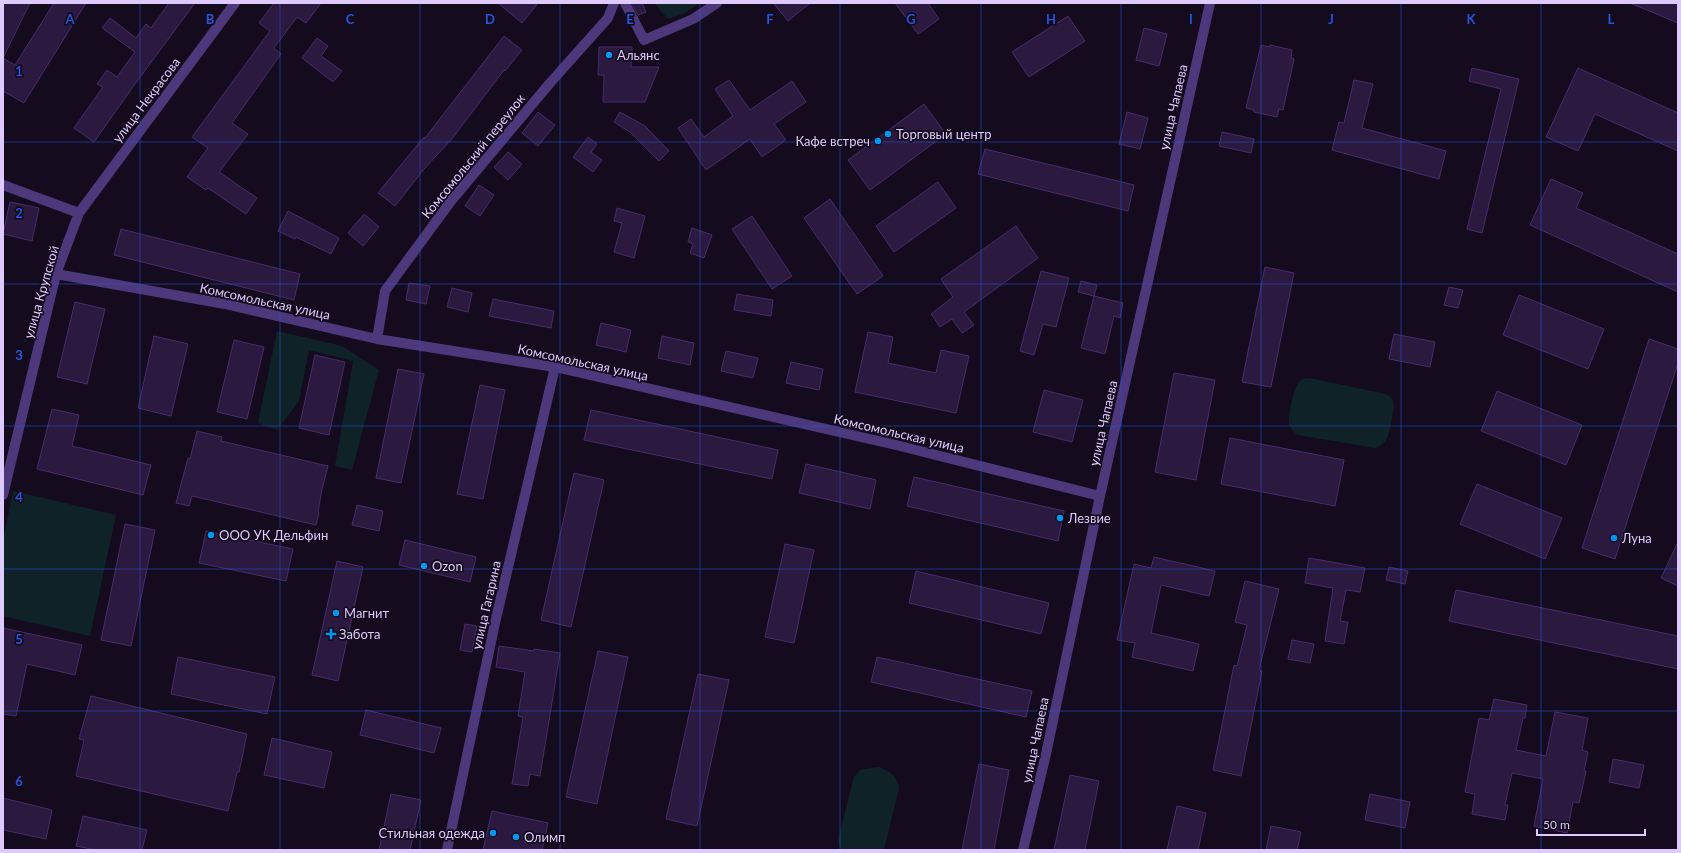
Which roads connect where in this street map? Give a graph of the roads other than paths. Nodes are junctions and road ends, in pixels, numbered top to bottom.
1 (235, 3) edge
2 (614, 3) edge
3 (626, 3) edge
4 (717, 3) edge
5 (1210, 3) edge
6 (3, 185) edge
7 (79, 213) junction
8 (56, 274) junction
9 (376, 338) junction
10 (555, 367) junction
11 (3, 495) edge
12 (1100, 496) junction
13 (448, 850) edge
14 (1023, 850) edge

1 - 7 street, улица Некрасова
2 - 9 street, Комсомольский переулок
3 - 4 street
5 - 12 street, улица Чапаева
6 - 7 street
7 - 8 street, улица Крупской
8 - 9 street, Комсомольская улица
8 - 11 street, улица Крупской
9 - 10 street, Комсомольская улица
10 - 12 street, Комсомольская улица
10 - 13 street, улица Гагарина
12 - 14 street, улица Чапаева

